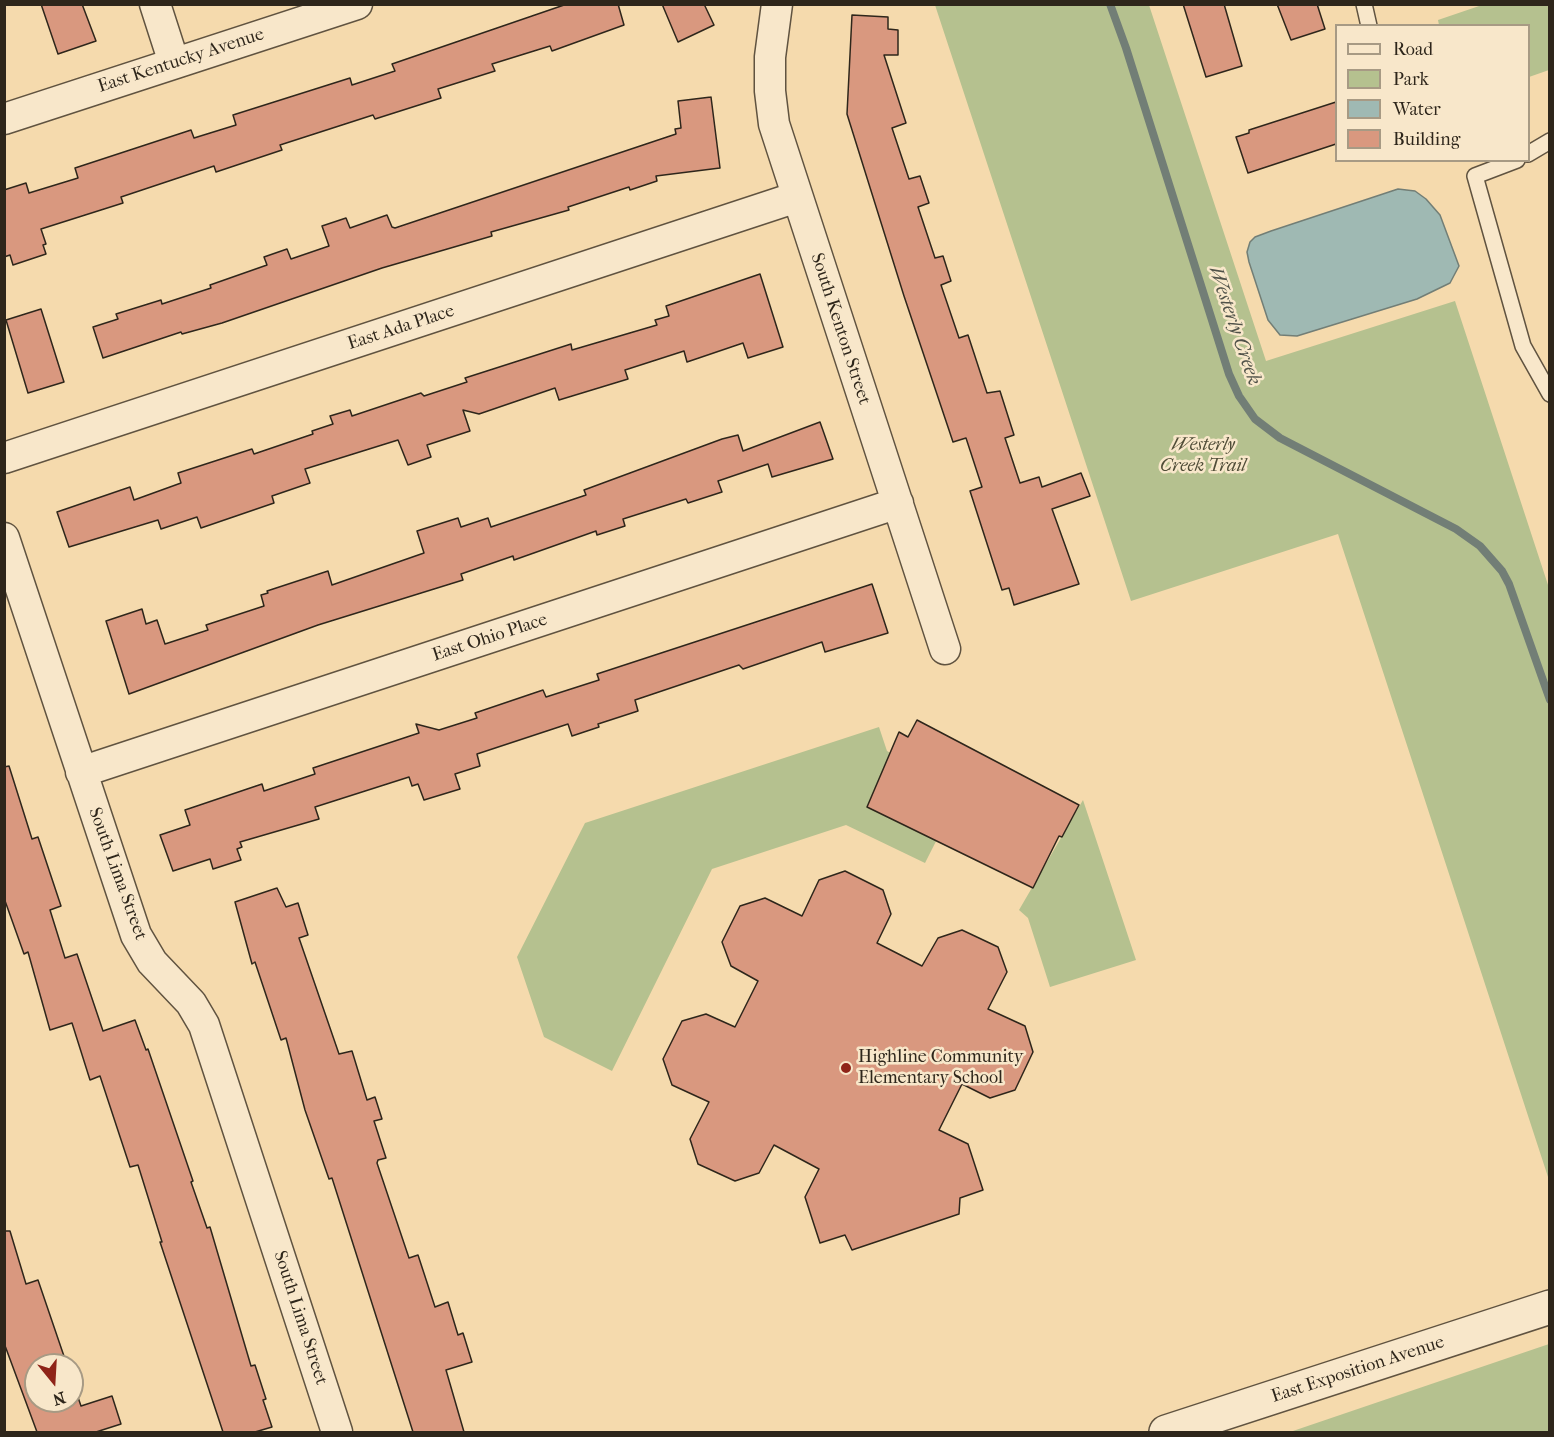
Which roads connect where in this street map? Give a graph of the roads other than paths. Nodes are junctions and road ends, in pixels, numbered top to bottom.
1 (154, 4) edge
2 (357, 4) edge
3 (777, 4) edge
4 (1364, 4) edge
5 (1369, 24) edge
6 (174, 63) junction
7 (4, 119) edge
8 (1550, 141) edge
9 (1530, 153) edge
10 (1512, 162) edge
11 (797, 197) junction
12 (1550, 394) edge
13 (4, 458) edge
14 (898, 503) junction
15 (4, 538) edge
16 (945, 649) dead end
17 (81, 772) junction
18 (1550, 1306) edge
19 (337, 1432) edge
20 (1166, 1432) edge

1 - 6 street
2 - 6 street, East Kentucky Avenue
3 - 11 street, South Kenton Street
4 - 5 lane
6 - 7 street, East Kentucky Avenue
8 - 9 lane
10 - 12 lane
11 - 13 street, East Ada Place
11 - 14 street, South Kenton Street
14 - 16 street, South Kenton Street
14 - 17 street, East Ohio Place
15 - 17 street, South Lima Street
17 - 19 street, South Lima Street
18 - 20 street, East Exposition Avenue

